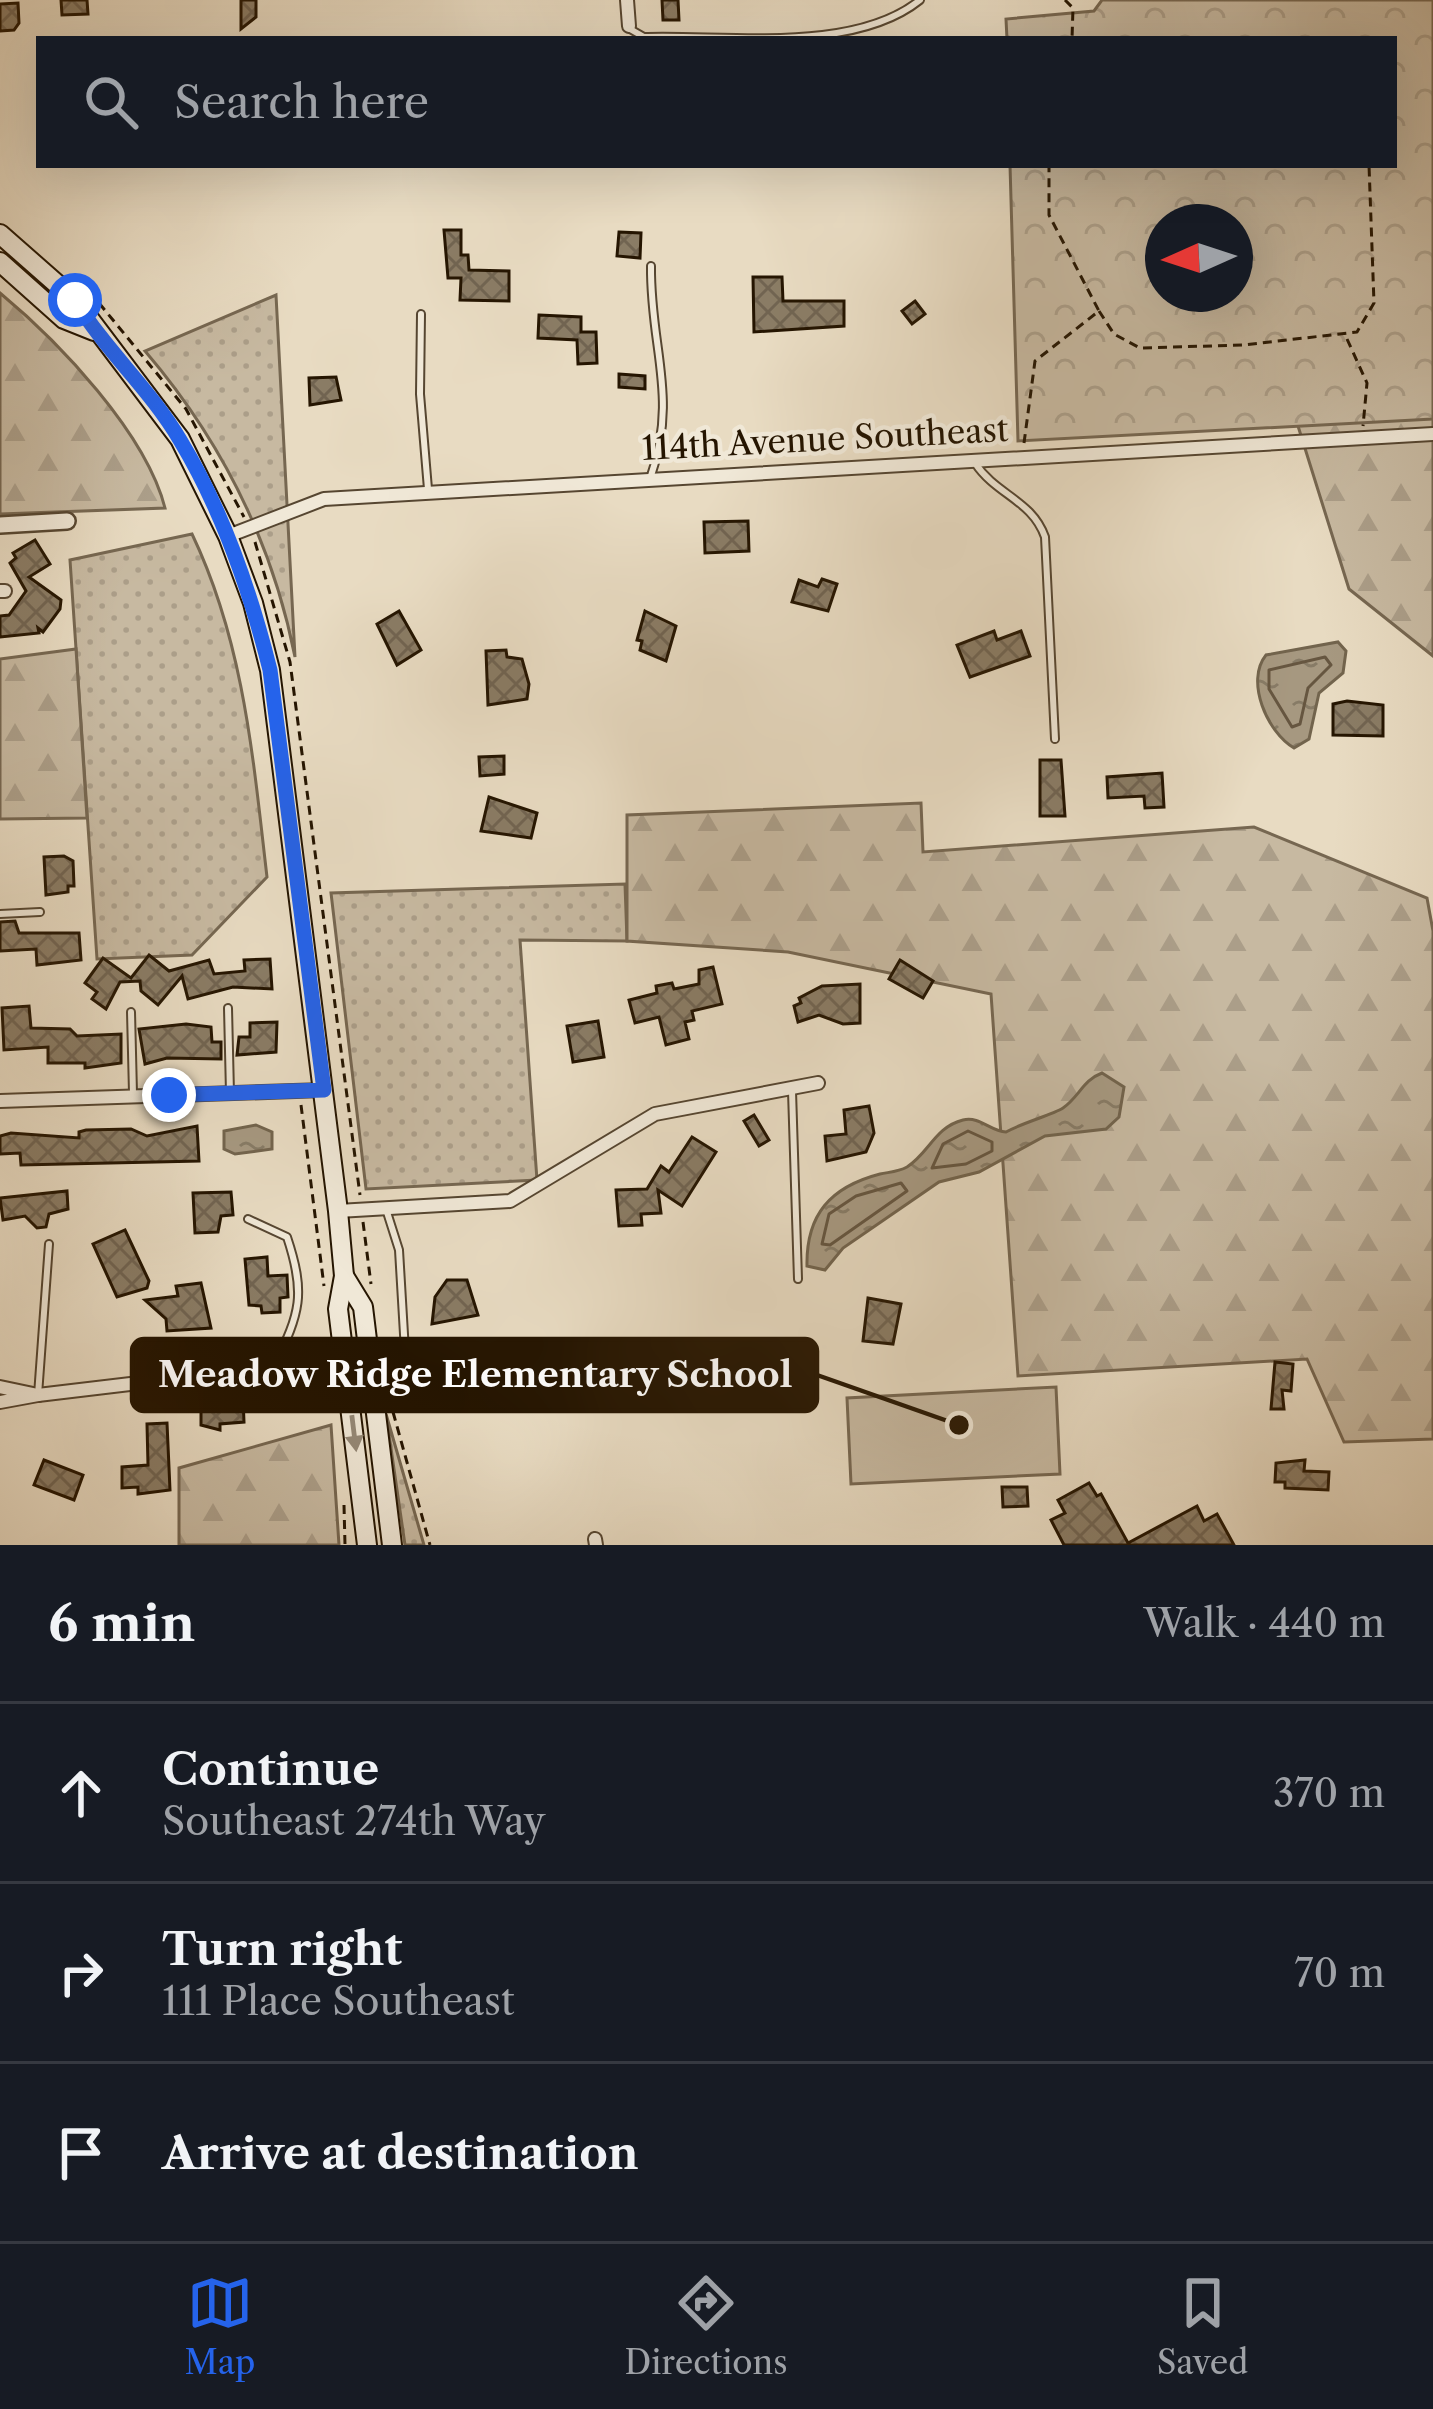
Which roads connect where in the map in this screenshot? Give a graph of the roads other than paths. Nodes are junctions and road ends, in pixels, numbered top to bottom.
1 (627, 0) edge
2 (920, 0) edge
3 (628, 26) joint
4 (643, 36) edge
5 (702, 36) edge
6 (0, 234) edge
7 (0, 262) edge
8 (651, 266) dead end
9 (422, 314) dead end
10 (94, 331) junction
11 (1433, 434) edge
12 (975, 462) junction
13 (650, 479) junction
14 (428, 493) junction
15 (67, 521) dead end
16 (0, 524) edge
17 (228, 536) junction
18 (1054, 739) dead end
19 (40, 912) dead end
20 (0, 914) edge
21 (228, 1009) dead end
22 (131, 1012) dead end
23 (818, 1083) dead end
24 (791, 1088) junction
25 (324, 1090) junction
26 (230, 1093) junction
27 (133, 1096) junction
28 (0, 1102) edge
29 (386, 1209) junction
30 (338, 1211) junction
31 (248, 1219) dead end
32 (49, 1244) dead end
33 (344, 1276) junction
34 (798, 1279) dead end
35 (405, 1351) dead end
36 (273, 1367) joint
37 (0, 1387) edge
38 (38, 1395) junction
39 (0, 1402) edge
40 (368, 1545) edge
41 (392, 1545) edge

1 - 3 street
2 - 5 lane
3 - 4 lane
6 - 10 main road
7 - 10 main road
8 - 13 lane
9 - 14 lane
10 - 17 main road
11 - 12 street, 114th Avenue Southeast
12 - 13 street, 114th Avenue Southeast
12 - 18 lane
13 - 14 street, 114th Avenue Southeast
14 - 17 street, 114th Avenue Southeast
15 - 16 street
17 - 25 main road
19 - 20 lane
21 - 26 lane
22 - 27 lane
23 - 24 street
24 - 29 street
24 - 34 lane
25 - 26 street
25 - 30 main road
26 - 27 street
27 - 28 street
29 - 30 street
29 - 35 lane
30 - 33 main road
31 - 36 lane
32 - 38 lane
33 -> 40 main road
33 - 41 main road
36 - 38 street
37 - 38 street
38 - 39 street

